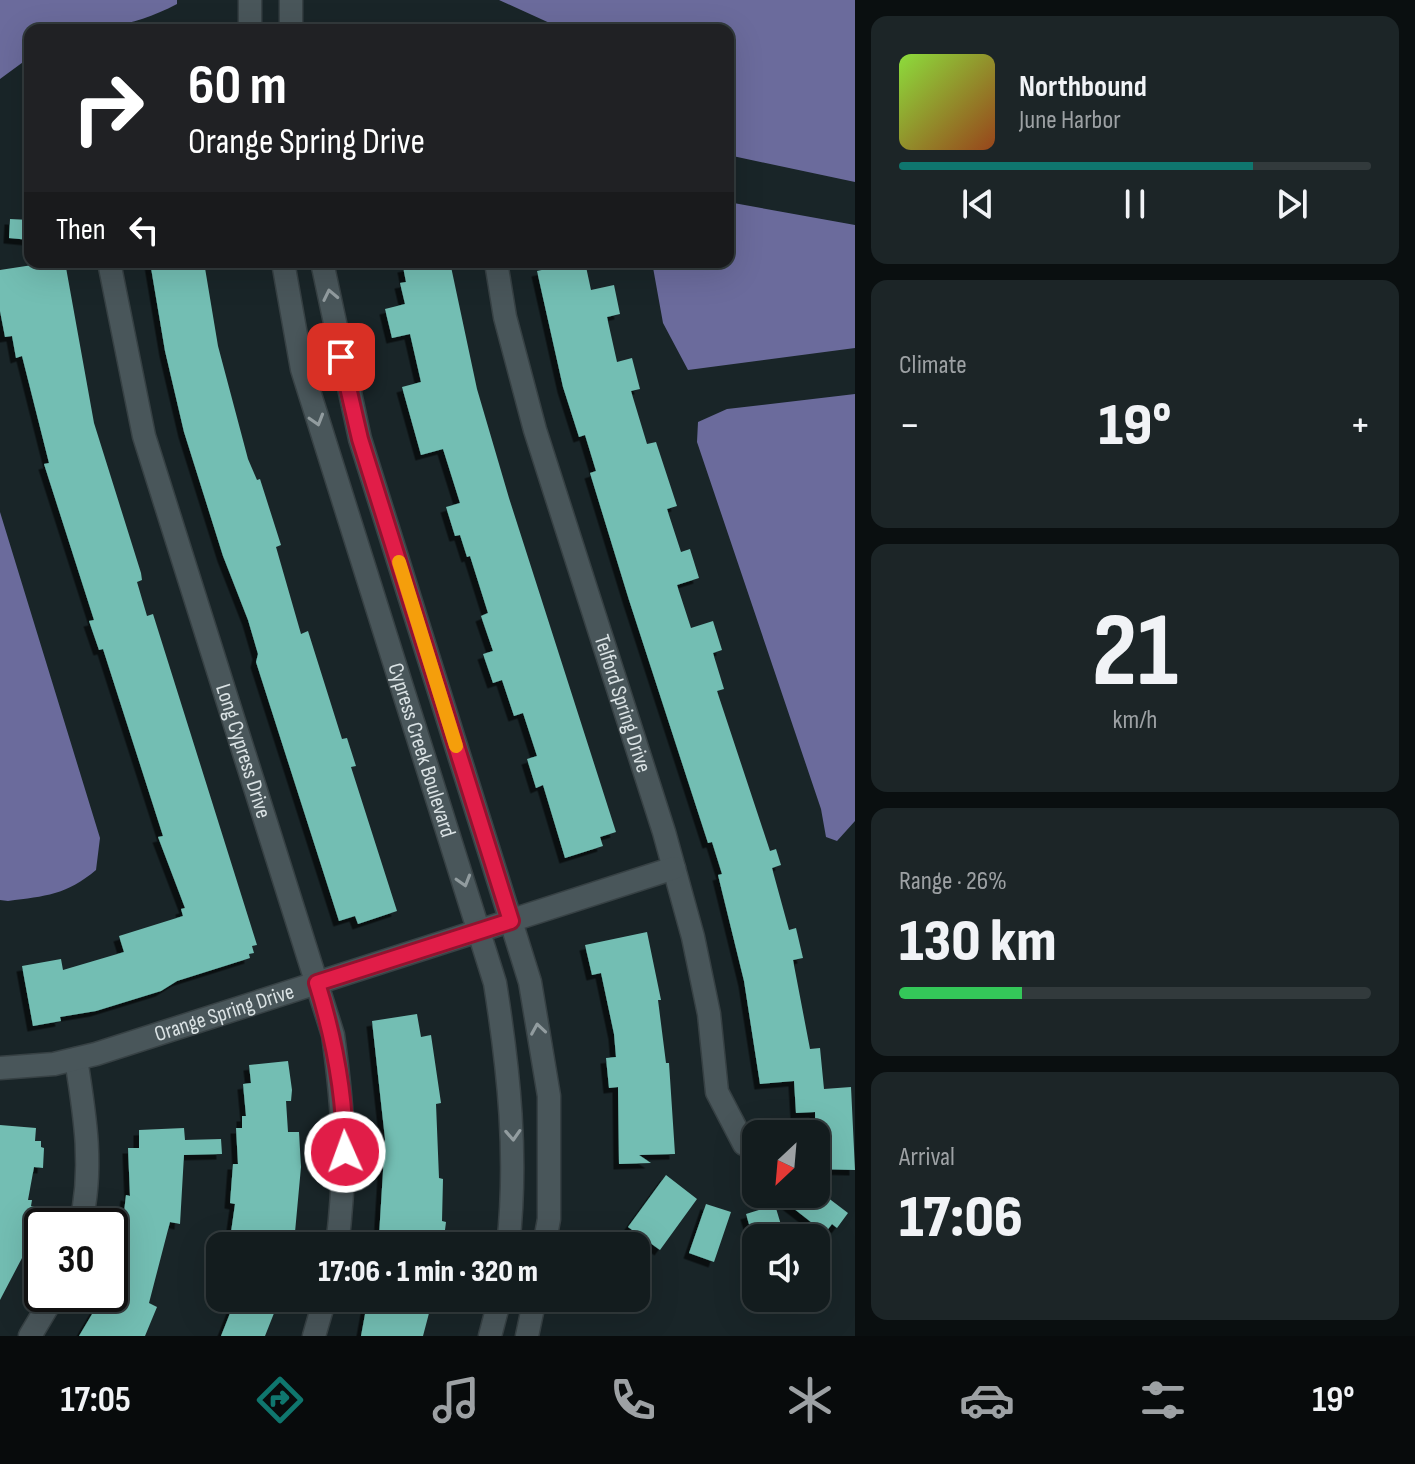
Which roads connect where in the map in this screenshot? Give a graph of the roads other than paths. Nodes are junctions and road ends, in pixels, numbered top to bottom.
1 (250, 0) edge
2 (291, 0) edge
3 (250, 24) edge
4 (291, 24) edge
5 (110, 268) edge
6 (284, 268) edge
7 (323, 268) edge
8 (497, 268) edge
9 (674, 868) junction
10 (511, 921) junction
11 (479, 931) junction
12 (317, 983) junction
13 (76, 1059) junction
14 (0, 1068) edge
15 (742, 1140) edge
16 (83, 1208) edge
17 (339, 1232) edge
18 (509, 1232) edge
19 (547, 1232) edge
20 (44, 1312) edge
21 (321, 1312) edge
22 (496, 1312) edge
23 (532, 1312) edge
24 (30, 1336) edge
25 (314, 1336) edge
26 (490, 1336) edge
27 (527, 1336) edge

1 - 3 street
2 - 4 street
5 - 12 street, Long Cypress Drive
6 -> 11 street, Cypress Creek Boulevard
10 -> 7 street, Cypress Creek Boulevard
8 - 9 street, Telford Spring Drive
9 - 10 street, Orange Spring Drive
9 - 15 street, Telford Spring Drive
10 - 11 street, Orange Spring Drive
19 -> 10 street, Cypress Creek Boulevard
11 - 12 street, Orange Spring Drive
11 -> 18 street, Cypress Creek Boulevard
12 - 13 street, Orange Spring Drive
12 - 17 street, Long Cypress Drive
13 - 14 street, Orange Spring Drive
13 - 16 street
20 - 24 street
21 - 25 street
22 - 26 street
23 - 27 street

